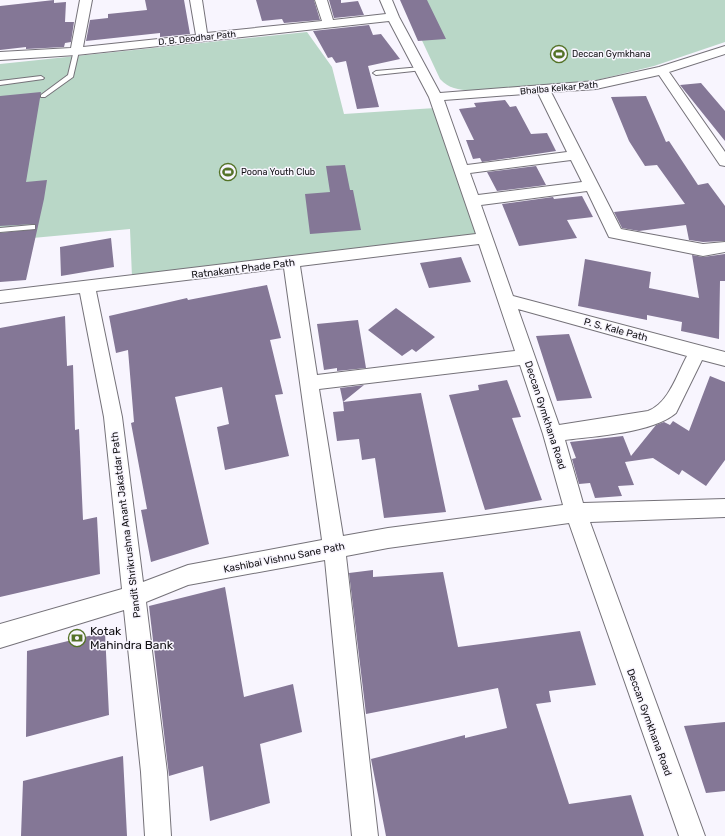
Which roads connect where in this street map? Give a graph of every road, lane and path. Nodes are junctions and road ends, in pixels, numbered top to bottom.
1 (86, 0) edge
2 (196, 0) edge
3 (321, 0) edge
4 (390, 9) edge
5 (329, 24) junction
6 (202, 38) junction
7 (725, 50) edge
8 (76, 52) junction
9 (0, 56) edge
10 (421, 69) junction
11 (662, 70) junction
12 (376, 73) dead end
13 (41, 78) dead end
14 (0, 83) edge
15 (543, 90) junction
16 (44, 96) dead end
17 (436, 97) junction
18 (576, 156) junction
19 (725, 162) edge
20 (461, 170) junction
21 (591, 186) junction
22 (472, 201) junction
23 (32, 227) dead end
24 (0, 230) edge
25 (486, 238) junction
26 (725, 247) edge
27 (291, 262) junction
28 (87, 287) junction
29 (0, 297) edge
30 (507, 300) junction
31 (698, 351) junction
32 (527, 357) junction
33 (725, 359) edge
34 (309, 383) junction
35 (553, 434) junction
36 (725, 508) edge
37 (576, 513) junction
38 (334, 547) junction
39 (134, 596) junction
40 (0, 636) edge
41 (158, 836) edge
42 (366, 836) edge
43 (692, 836) edge

1 - 8 street
2 - 6 street
3 - 5 street
4 - 5 street, D. B. Deodhar Path
4 - 10 street, Deccan Gymkhana Road
5 - 6 street, D. B. Deodhar Path
6 - 8 street, D. B. Deodhar Path
7 - 11 street, Bhalba Kelkar Path
8 - 9 street, D. B. Deodhar Path
8 - 16 lane
10 - 12 lane
10 - 17 street, Deccan Gymkhana Road
11 - 15 street, Bhalba Kelkar Path
11 - 19 street
13 - 14 lane
15 - 17 street, Bhalba Kelkar Path
15 - 18 street
17 - 20 street, Deccan Gymkhana Road
18 - 20 street
18 - 21 street
20 - 22 street, Deccan Gymkhana Road
21 - 22 street
21 - 26 street
22 - 25 street, Deccan Gymkhana Road
23 - 24 lane
25 - 27 street, Ratnakant Phade Path
25 - 30 street, Deccan Gymkhana Road
27 - 28 street, Ratnakant Phade Path
27 - 34 street
28 - 29 street, Ratnakant Phade Path
28 - 39 street, Pandit Shrikrushna Anant Jakatdar Path
30 - 31 street, P. S. Kale Path
30 - 32 street, Deccan Gymkhana Road
31 - 33 street, P. S. Kale Path
31 - 35 street
32 - 34 street
32 - 35 street, Deccan Gymkhana Road
34 - 38 street
35 - 37 street, Deccan Gymkhana Road
36 - 37 street, Kashibai Vishnu Sane Path
37 - 38 street, Kashibai Vishnu Sane Path
37 - 43 street, Deccan Gymkhana Road
38 - 39 street, Kashibai Vishnu Sane Path
38 - 42 street
39 - 40 street, Kashibai Vishnu Sane Path
39 - 41 street, Pandit Shrikrushna Anant Jakatdar Path

